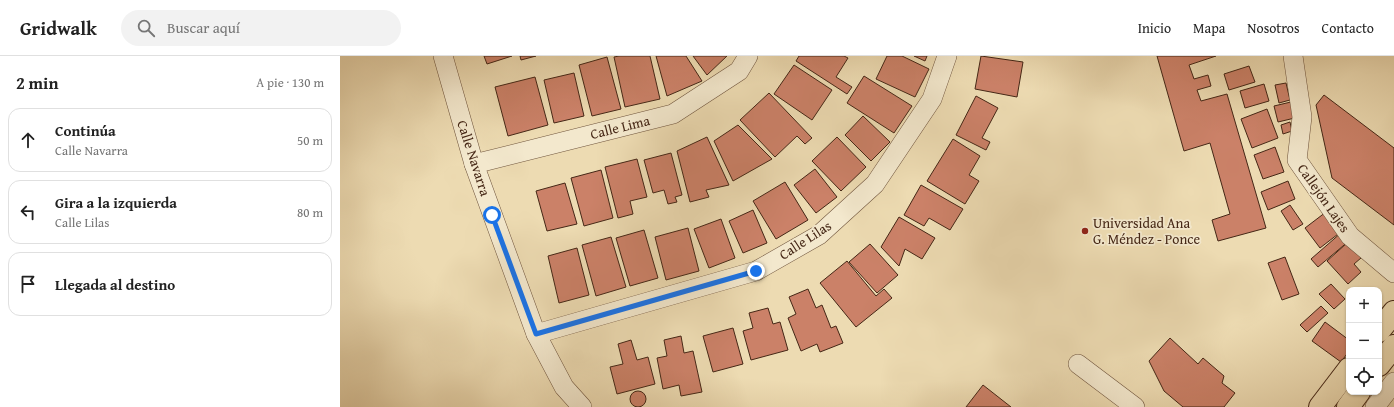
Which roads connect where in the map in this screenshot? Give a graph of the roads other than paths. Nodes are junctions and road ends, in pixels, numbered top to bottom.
1 (443, 56) edge
2 (748, 56) edge
3 (946, 56) edge
4 (1293, 56) edge
5 (474, 164) junction
6 (1394, 273) edge
7 (1394, 312) edge
8 (1382, 327) edge
9 (536, 334) junction
10 (1394, 346) edge
11 (1382, 362) edge
12 (1078, 364) dead end
13 (1346, 373) edge
14 (1394, 382) edge
15 (1357, 395) edge
16 (582, 407) edge
17 (1136, 407) edge
18 (1320, 407) edge
19 (1348, 407) edge
20 (1375, 407) edge

1 - 5 street, Calle Navarra
2 - 5 street, Calle Lima
3 - 9 street, Calle Lilas
4 - 6 street, Callejón Lajes
5 - 9 street, Calle Navarra
7 - 8 main road
9 - 16 street, Calle Navarra
10 - 11 main road
12 - 17 street
13 - 18 main road
14 - 20 street
15 - 19 main road

